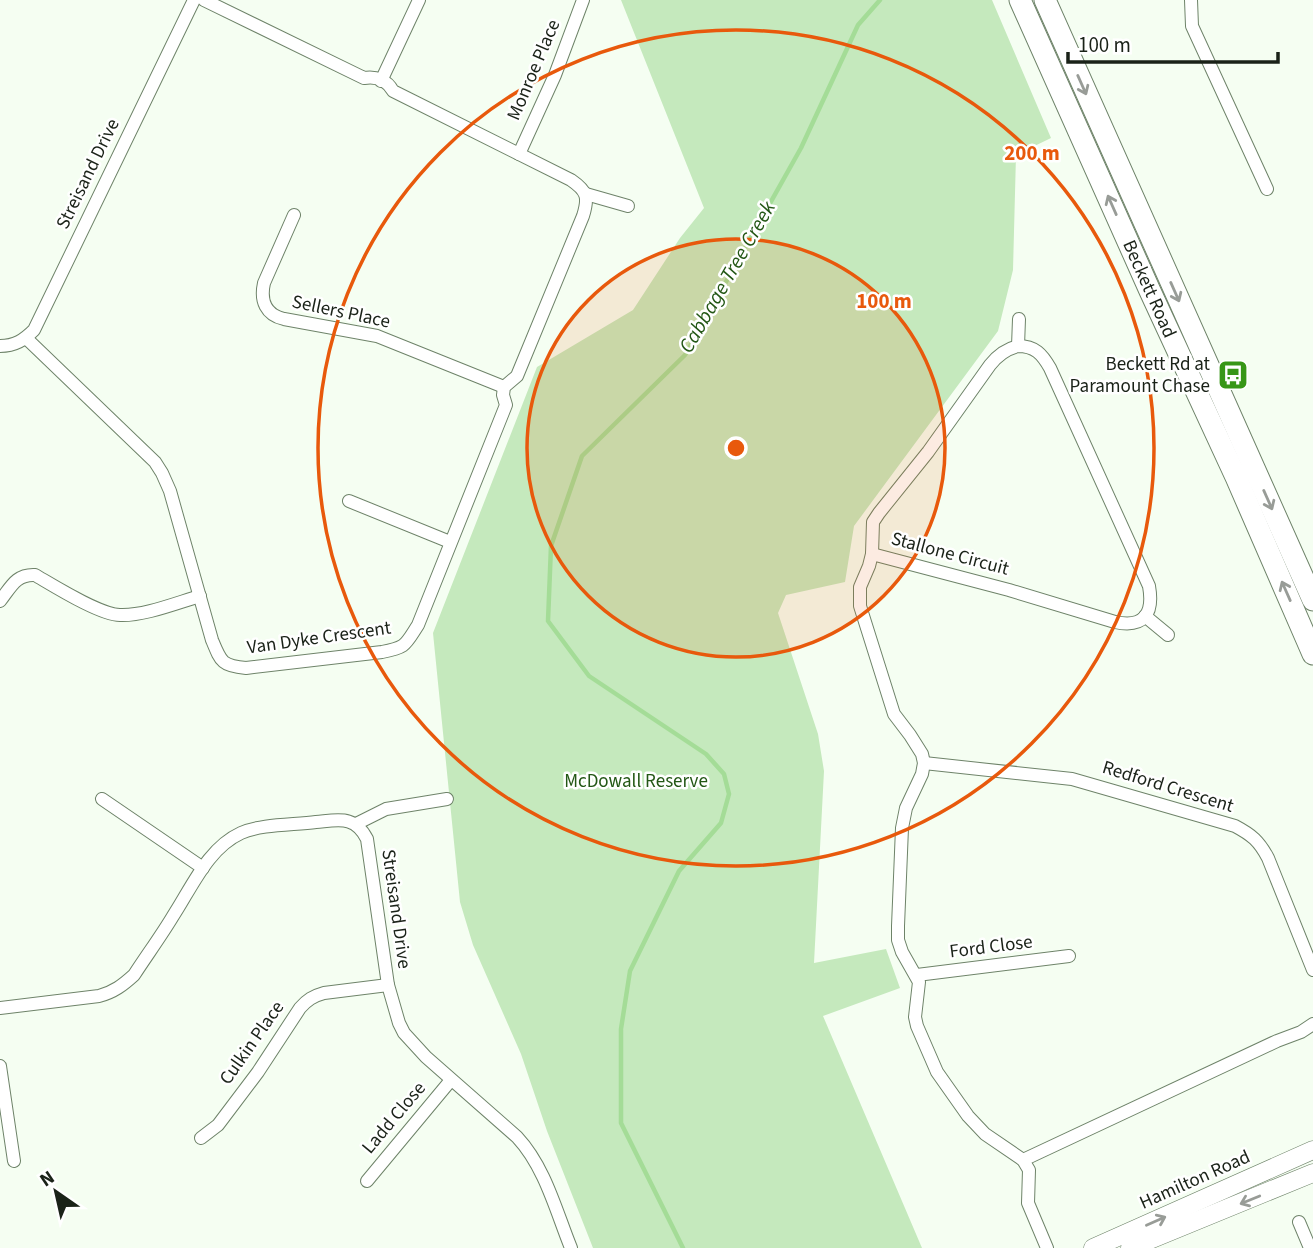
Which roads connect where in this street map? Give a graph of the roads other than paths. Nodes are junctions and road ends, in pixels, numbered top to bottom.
1 (194, 0) edge
2 (204, 0) edge
3 (419, 0) edge
4 (583, 0) edge
5 (1020, 0) edge
6 (1045, 0) edge
7 (1191, 0) edge
8 (382, 81) junction
9 (519, 154) junction
10 (1266, 189) dead end
11 (586, 194) junction
12 (628, 206) dead end
13 (294, 215) dead end
14 (1019, 319) dead end
15 (26, 338) junction
16 (0, 346) edge
17 (1018, 346) junction
18 (504, 387) junction
19 (349, 501) dead end
20 (450, 542) junction
21 (872, 554) junction
22 (200, 596) junction
23 (1313, 600) edge
24 (0, 601) edge
25 (1146, 615) junction
26 (1168, 635) dead end
27 (1313, 654) edge
28 (924, 763) junction
29 (102, 799) dead end
30 (447, 799) dead end
31 (356, 824) junction
32 (203, 868) junction
33 (1069, 957) dead end
34 (1313, 970) edge
35 (917, 975) junction
36 (388, 985) junction
37 (0, 1008) edge
38 (1313, 1024) edge
39 (0, 1066) edge
40 (450, 1080) junction
41 (201, 1138) dead end
42 (1313, 1150) edge
43 (1023, 1160) junction
44 (14, 1161) dead end
45 (1313, 1173) edge
46 (367, 1181) dead end
47 (1299, 1222) dead end
48 (571, 1248) edge
49 (1047, 1248) edge
50 (1093, 1248) edge
51 (1130, 1248) edge
52 (1310, 1248) edge

1 - 15 street, Streisand Drive
2 - 8 street
3 - 8 street
4 - 9 street, Monroe Place
27 -> 5 main road, Beckett Road
6 -> 23 main road, Beckett Road
7 - 10 street
8 - 9 street
9 - 11 street
11 - 12 street
11 - 18 street, Van Dyke Crescent
13 - 18 street, Sellers Place
14 - 17 street
15 - 16 street
15 - 22 street, Van Dyke Crescent
17 - 21 street, Stallone Circuit
17 - 25 street
18 - 20 street, Van Dyke Crescent
19 - 20 street
20 - 22 street, Van Dyke Crescent
21 - 25 street, Stallone Circuit
21 - 28 street
22 - 24 street
25 - 26 street
28 - 34 street, Redford Crescent
28 - 35 street
29 - 32 street
30 - 31 street
31 - 32 street
31 - 36 street, Streisand Drive
32 - 37 street
33 - 35 street, Ford Close
35 - 43 street
36 - 40 street, Streisand Drive
36 - 41 street, Culkin Place
38 - 43 street
39 - 44 street
40 - 46 street, Ladd Close
40 - 48 street, Streisand Drive
50 -> 42 main road, Hamilton Road
43 - 49 street
45 -> 51 main road, Hamilton Road
47 - 52 street

